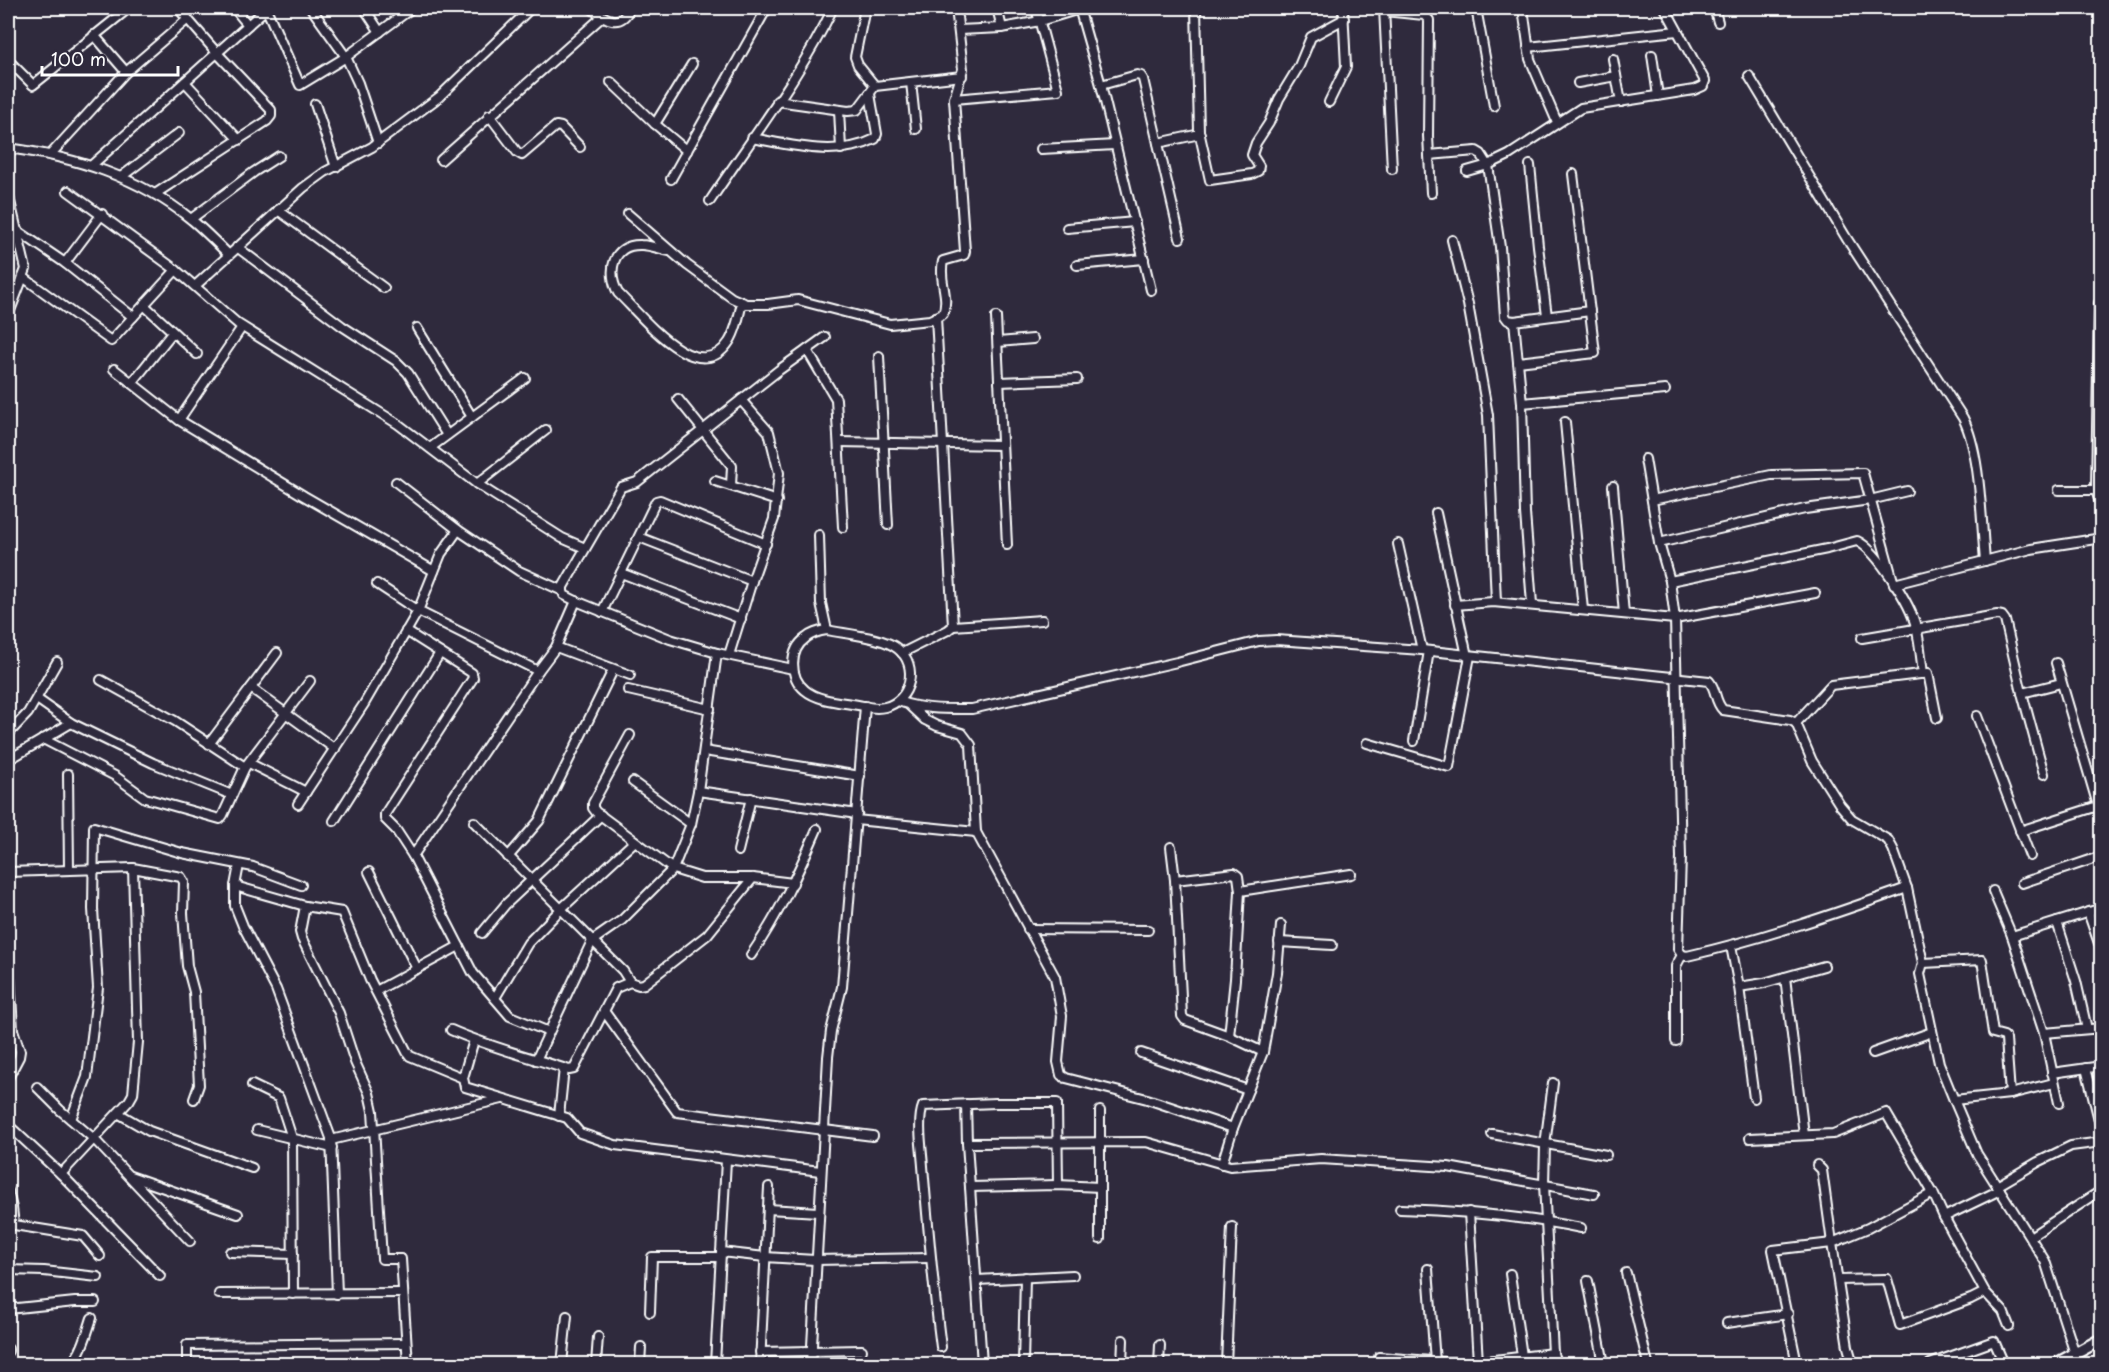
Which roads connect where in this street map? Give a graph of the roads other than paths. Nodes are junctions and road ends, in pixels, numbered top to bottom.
1 (129, 8) edge
2 (178, 8) edge
3 (234, 8) edge
4 (266, 8) edge
5 (311, 8) edge
6 (364, 8) edge
7 (412, 8) edge
8 (531, 8) edge
9 (591, 8) edge
10 (630, 8) edge
11 (767, 8) edge
12 (833, 8) edge
13 (865, 8) edge
14 (956, 8) edge
15 (996, 8) edge
16 (1036, 8) edge
17 (1080, 8) edge
18 (1196, 8) edge
19 (1343, 8) edge
20 (1476, 8) edge
21 (1523, 8) edge
22 (1665, 8) edge
23 (1714, 8) edge
24 (1384, 9) edge
25 (602, 17) junction
26 (188, 19) junction
27 (1344, 19) junction
28 (1040, 21) junction
29 (1718, 22) dead end
30 (248, 25) junction
31 (1002, 28) junction
32 (958, 30) junction
33 (1677, 31) junction
34 (380, 32) junction
35 (94, 35) junction
36 (1528, 47) junction
37 (217, 53) junction
38 (1652, 55) dead end
39 (346, 57) junction
40 (1613, 59) dead end
41 (8, 61) edge
42 (693, 64) dead end
43 (126, 72) junction
44 (962, 76) junction
45 (1616, 76) junction
46 (1749, 76) dead end
47 (185, 82) junction
48 (611, 82) dead end
49 (910, 82) junction
50 (1578, 83) dead end
51 (1101, 85) junction
52 (875, 86) junction
53 (870, 94) junction
54 (1658, 96) junction
55 (954, 99) junction
56 (777, 100) junction
57 (1329, 102) dead end
58 (1621, 102) junction
59 (315, 104) dead end
60 (1494, 106) dead end
61 (839, 110) junction
62 (489, 115) junction
63 (1557, 122) junction
64 (655, 124) junction
65 (916, 129) dead end
66 (179, 133) dead end
67 (1200, 134) junction
68 (752, 138) junction
69 (239, 140) junction
70 (378, 143) junction
71 (1158, 143) junction
72 (1115, 145) junction
73 (580, 147) dead end
74 (8, 148) edge
75 (841, 149) junction
76 (1041, 149) dead end
77 (687, 151) junction
78 (51, 154) junction
79 (1429, 155) junction
80 (279, 156) dead end
81 (441, 160) dead end
82 (92, 165) junction
83 (1488, 165) junction
84 (1530, 165) dead end
85 (336, 167) junction
86 (1392, 169) dead end
87 (1467, 171) dead end
88 (1573, 174) dead end
89 (122, 177) junction
90 (671, 178) dead end
91 (69, 191) dead end
92 (8, 193) edge
93 (1431, 193) dead end
94 (155, 194) junction
95 (710, 201) dead end
96 (278, 210) junction
97 (102, 214) junction
98 (628, 214) dead end
99 (191, 219) junction
100 (1135, 222) junction
101 (1067, 228) dead end
102 (18, 231) junction
103 (1180, 238) dead end
104 (1452, 240) dead end
105 (237, 247) junction
106 (671, 251) junction
107 (229, 255) junction
108 (1144, 259) junction
109 (65, 263) junction
110 (1077, 265) dead end
111 (176, 270) junction
112 (23, 277) junction
113 (195, 286) junction
114 (384, 288) dead end
115 (1151, 290) dead end
116 (742, 302) junction
117 (2099, 303) dead end
118 (144, 305) junction
119 (1590, 311) junction
120 (8, 316) edge
121 (1547, 316) junction
122 (133, 317) junction
123 (936, 317) junction
124 (996, 317) dead end
125 (1514, 321) junction
126 (242, 327) junction
127 (417, 328) dead end
128 (172, 333) junction
129 (825, 337) dead end
130 (1033, 339) dead end
131 (998, 342) junction
132 (807, 350) junction
133 (197, 354) dead end
134 (879, 356) dead end
135 (1518, 362) junction
136 (114, 369) dead end
137 (525, 378) dead end
138 (1077, 379) dead end
139 (999, 382) junction
140 (132, 383) junction
141 (1665, 390) dead end
142 (678, 399) dead end
143 (741, 400) junction
144 (1522, 403) junction
145 (472, 417) junction
146 (179, 420) junction
147 (1565, 422) dead end
148 (704, 429) junction
149 (546, 430) dead end
150 (447, 435) junction
151 (839, 442) junction
152 (883, 443) junction
153 (942, 444) junction
154 (1002, 446) junction
155 (430, 448) junction
156 (1645, 459) dead end
157 (715, 481) dead end
158 (396, 482) dead end
159 (477, 484) junction
160 (730, 486) junction
161 (1613, 486) dead end
162 (2059, 490) dead end
163 (2099, 490) edge
164 (1907, 491) dead end
165 (1652, 500) junction
166 (1870, 500) junction
167 (777, 501) junction
168 (2102, 509) edge
169 (1436, 513) dead end
170 (888, 525) dead end
171 (843, 527) dead end
172 (458, 530) junction
173 (819, 535) dead end
174 (639, 537) junction
175 (2102, 538) edge
176 (1659, 543) junction
177 (766, 544) junction
178 (1398, 544) dead end
179 (1007, 545) dead end
180 (585, 548) junction
181 (1985, 561) junction
182 (434, 571) junction
183 (621, 573) junction
184 (752, 581) junction
185 (1670, 581) junction
186 (377, 584) dead end
187 (1894, 584) junction
188 (563, 591) junction
189 (1815, 593) dead end
190 (576, 601) junction
191 (1496, 602) junction
192 (1532, 604) junction
193 (1455, 605) junction
194 (418, 610) junction
195 (1583, 610) junction
196 (602, 612) junction
197 (1624, 614) junction
198 (741, 619) junction
199 (1675, 619) junction
200 (1042, 620) dead end
201 (953, 626) junction
202 (1917, 629) junction
203 (827, 630) junction
204 (406, 631) junction
205 (1862, 638) dead end
206 (556, 647) junction
207 (1425, 651) junction
208 (277, 653) dead end
209 (440, 653) junction
210 (717, 653) junction
211 (902, 653) junction
212 (729, 655) junction
213 (1468, 656) junction
214 (57, 662) dead end
215 (2056, 663) dead end
216 (793, 669) junction
217 (613, 670) junction
218 (538, 671) junction
219 (1923, 674) junction
220 (630, 675) dead end
221 (1677, 678) junction
222 (101, 680) dead end
223 (310, 681) dead end
224 (2061, 682) junction
225 (252, 688) junction
226 (628, 690) dead end
227 (2022, 693) junction
228 (37, 699) junction
229 (898, 701) junction
230 (865, 706) junction
231 (910, 706) junction
232 (710, 709) junction
233 (287, 712) junction
234 (1977, 716) dead end
235 (1937, 718) dead end
236 (70, 723) junction
237 (1796, 723) junction
238 (8, 734) edge
239 (630, 735) dead end
240 (43, 739) junction
241 (1414, 741) dead end
242 (1367, 743) dead end
243 (209, 744) junction
244 (335, 749) junction
245 (704, 751) junction
246 (8, 760) edge
247 (247, 765) junction
248 (68, 774) dead end
249 (2044, 774) dead end
250 (860, 776) junction
251 (633, 782) dead end
252 (698, 791) junction
253 (306, 792) junction
254 (232, 795) junction
255 (751, 798) junction
256 (298, 804) dead end
257 (2098, 806) junction
258 (601, 815) junction
259 (856, 817) junction
260 (2102, 819) edge
261 (334, 821) dead end
262 (474, 822) dead end
263 (691, 824) junction
264 (817, 829) dead end
265 (2020, 831) junction
266 (976, 832) junction
267 (635, 841) junction
268 (1171, 847) dead end
269 (738, 851) dead end
270 (413, 856) junction
271 (2030, 856) dead end
272 (2102, 856) edge
273 (508, 857) junction
274 (239, 865) junction
275 (93, 868) junction
276 (133, 868) junction
277 (69, 869) junction
278 (673, 869) junction
279 (8, 872) edge
280 (369, 872) dead end
281 (1351, 874) dead end
282 (753, 878) junction
283 (532, 879) junction
284 (1175, 880) junction
285 (793, 883) junction
286 (2022, 883) dead end
287 (301, 885) dead end
288 (235, 886) junction
289 (1907, 888) junction
290 (1239, 891) junction
291 (1993, 891) dead end
292 (305, 906) junction
293 (562, 908) junction
294 (2102, 908) edge
295 (2088, 912) junction
296 (2057, 922) junction
297 (1281, 925) dead end
298 (1028, 929) junction
299 (1148, 930) dead end
300 (482, 933) dead end
301 (2012, 936) junction
302 (592, 941) junction
303 (8, 942) edge
304 (1279, 942) junction
305 (1332, 945) dead end
306 (459, 946) junction
307 (1731, 946) junction
308 (2102, 952) edge
309 (751, 955) dead end
310 (1682, 955) junction
311 (1923, 963) junction
312 (1824, 966) dead end
313 (417, 969) junction
314 (1785, 977) junction
315 (630, 982) junction
316 (10, 984) edge
317 (1739, 987) junction
318 (376, 991) junction
319 (495, 998) junction
320 (604, 1011) junction
321 (2102, 1028) edge
322 (2087, 1029) junction
323 (451, 1030) dead end
324 (10, 1031) edge
325 (549, 1032) junction
326 (1932, 1032) junction
327 (2044, 1034) junction
328 (1228, 1036) junction
329 (474, 1040) junction
330 (1676, 1041) dead end
331 (1263, 1052) junction
332 (1141, 1053) dead end
333 (1873, 1053) dead end
334 (536, 1060) junction
335 (2102, 1066) edge
336 (564, 1068) junction
337 (2086, 1068) junction
338 (2052, 1073) junction
339 (8, 1078) edge
340 (463, 1078) junction
341 (1553, 1083) dead end
342 (2055, 1083) junction
343 (252, 1085) dead end
344 (37, 1087) dead end
345 (1248, 1090) junction
346 (2010, 1094) junction
347 (194, 1098) dead end
348 (1754, 1098) dead end
349 (504, 1099) junction
350 (1954, 1100) junction
351 (2059, 1103) dead end
352 (966, 1104) junction
353 (1100, 1111) dead end
354 (118, 1113) junction
355 (559, 1116) junction
356 (71, 1119) junction
357 (8, 1125) edge
358 (1233, 1128) junction
359 (257, 1130) dead end
360 (373, 1130) junction
361 (822, 1130) junction
362 (2102, 1132) edge
363 (1492, 1134) dead end
364 (1804, 1135) junction
365 (873, 1136) dead end
366 (292, 1138) junction
367 (1750, 1138) dead end
368 (94, 1139) junction
369 (1057, 1142) junction
370 (1100, 1142) junction
371 (2102, 1142) edge
372 (967, 1143) junction
373 (332, 1144) junction
374 (1545, 1145) junction
375 (1606, 1155) dead end
376 (726, 1160) junction
377 (1221, 1164) junction
378 (1817, 1165) dead end
379 (252, 1168) dead end
380 (820, 1172) junction
381 (61, 1174) junction
382 (128, 1176) junction
383 (1544, 1184) junction
384 (1058, 1185) junction
385 (769, 1186) dead end
386 (970, 1187) junction
387 (1100, 1187) junction
388 (1998, 1188) junction
389 (2102, 1190) edge
390 (8, 1191) edge
391 (1933, 1193) junction
392 (1594, 1194) dead end
393 (768, 1209) junction
394 (1400, 1209) dead end
395 (818, 1212) junction
396 (1469, 1212) junction
397 (238, 1214) dead end
398 (1944, 1217) junction
399 (1545, 1221) junction
400 (11, 1225) edge
401 (1232, 1227) dead end
402 (1581, 1228) dead end
403 (2030, 1237) junction
404 (1100, 1239) dead end
405 (190, 1241) dead end
406 (1832, 1243) junction
407 (230, 1252) dead end
408 (293, 1254) junction
409 (720, 1254) junction
410 (100, 1256) dead end
411 (765, 1257) junction
412 (930, 1258) junction
413 (815, 1260) junction
414 (1428, 1269) dead end
415 (8, 1270) edge
416 (1626, 1273) dead end
417 (1510, 1274) dead end
418 (1073, 1275) dead end
419 (160, 1276) dead end
420 (98, 1277) dead end
421 (1025, 1277) junction
422 (977, 1280) junction
423 (1838, 1280) junction
424 (1588, 1281) dead end
425 (1985, 1292) junction
426 (337, 1293) junction
427 (403, 1293) junction
428 (219, 1294) dead end
429 (293, 1294) junction
430 (95, 1302) dead end
431 (8, 1310) edge
432 (650, 1312) dead end
433 (1788, 1314) junction
434 (567, 1316) dead end
435 (92, 1318) dead end
436 (1727, 1323) dead end
437 (2009, 1326) dead end
438 (598, 1337) dead end
439 (2102, 1339) edge
440 (1123, 1341) dead end
441 (406, 1343) junction
442 (1160, 1345) dead end
443 (641, 1347) dead end
444 (941, 1347) dead end
445 (862, 1350) dead end
446 (760, 1352) junction
447 (811, 1352) junction
448 (1552, 1353) junction
449 (2075, 1354) junction
450 (1522, 1356) junction
451 (1379, 1357) dead end
452 (1399, 1362) edge
453 (1435, 1362) junction
454 (1478, 1362) junction
455 (1444, 1364) edge
456 (71, 1365) edge
457 (187, 1365) edge
458 (408, 1365) edge
459 (562, 1365) edge
460 (596, 1365) edge
461 (640, 1365) edge
462 (715, 1365) edge
463 (760, 1365) edge
464 (811, 1365) edge
465 (982, 1365) edge
466 (1023, 1365) edge
467 (1122, 1365) edge
468 (1159, 1365) edge
469 (1226, 1365) edge
470 (1556, 1365) edge
471 (1604, 1365) edge
472 (1648, 1365) edge
473 (1797, 1365) edge
474 (1853, 1365) edge
475 (1930, 1365) edge
476 (2004, 1365) edge
477 (2056, 1365) edge

1 - 35 street
2 - 26 street
3 - 30 street
4 - 30 street
4 - 39 street
5 - 39 street
6 - 34 street
7 - 34 street
8 - 70 street
9 - 25 street
10 - 25 street
11 - 77 street
12 - 56 street
13 - 52 street
14 - 32 street
15 - 31 street
16 - 28 street
17 - 28 street
17 - 51 street
18 - 67 street
19 - 27 street
20 - 60 street
21 - 36 street
22 - 33 street
23 - 29 street
24 - 79 street
24 - 86 street
25 - 62 street
26 - 37 street
26 - 43 street
27 - 57 street
27 - 67 street
28 - 31 street
28 - 55 street
30 - 37 street
31 - 32 street
32 - 44 street
33 - 36 street
33 - 54 street
34 - 39 street
35 - 41 street
35 - 43 street
36 - 63 street
37 - 47 street
37 - 69 street
38 - 54 street
39 - 70 street
40 - 45 street
42 - 64 street
43 - 78 street
44 - 49 street
44 - 55 street
45 - 50 street
45 - 58 street
46 - 181 street
47 - 69 street
47 - 82 street
48 - 64 street
49 - 52 street
49 - 65 street
51 - 71 street
51 - 72 street
52 - 53 street
53 - 61 street
53 - 75 street
54 - 58 street
55 - 123 street
56 - 61 street
56 - 68 street
58 - 63 street
59 - 85 street
61 - 75 street
62 - 73 street
62 - 81 street
63 - 83 street
64 - 77 street
66 - 89 street
67 - 71 street
68 - 75 street
68 - 95 street
69 - 94 street
70 - 85 street
71 - 103 street
72 - 76 street
72 - 100 street
74 - 78 street
77 - 90 street
78 - 82 street
79 - 83 street
79 - 93 street
80 - 99 street
82 - 89 street
83 - 87 street
83 - 125 street
84 - 121 street
85 - 96 street
88 - 119 street
89 - 94 street
91 - 97 street
92 - 102 street
94 - 99 street
96 - 105 street
96 - 114 street
97 - 109 street
97 - 111 street
98 - 106 street
99 - 107 street
100 - 101 street
100 - 108 street
102 - 109 street
102 - 112 street
104 - 191 street
105 - 107 street
105 - 150 street
106 - 116 street
106 - 116 street
107 - 113 street
108 - 110 street
108 - 115 street
109 - 122 street
111 - 113 street
111 - 118 street
112 - 120 street
112 - 122 street
113 - 126 street
116 - 123 street
117 - 163 street
118 - 122 street
118 - 128 street
119 - 121 street
119 - 135 street
121 - 125 street
123 - 153 street
124 - 131 street
125 - 135 street
126 - 146 street
126 - 155 street
127 - 145 street
128 - 133 street
128 - 140 street
129 - 132 street
130 - 131 street
131 - 139 street
132 - 143 street
132 - 151 street
134 - 152 street
135 - 144 street
136 - 140 street
137 - 145 street
138 - 139 street
139 - 154 street
140 - 146 street
141 - 144 street
142 - 148 street
143 - 148 street
143 - 167 street
144 - 192 street
145 - 150 street
146 - 182 street
147 - 195 street
148 - 160 street
148 - 180 street
149 - 159 street
150 - 155 street
151 - 152 street
151 - 171 street
152 - 153 street
152 - 170 street
153 - 154 street
153 - 201 street
154 - 179 street
155 - 159 street
156 - 165 street
157 - 160 street
158 - 172 street
159 - 180 street
160 - 167 street
161 - 197 street
162 - 163 street
163 - 168 street
164 - 166 street
165 - 166 street
165 - 176 street
166 - 176 street
166 - 187 street
167 - 177 street
169 - 193 street
172 - 182 street
172 - 188 street
173 - 203 street
174 - 177 street
174 - 183 street
174 - 184 street
175 - 181 street
176 - 185 street
177 - 184 street
178 - 207 street
180 - 188 street
181 - 187 street
182 - 194 street
183 - 196 street
183 - 198 street
184 - 198 street
185 - 187 street
185 - 199 street
186 - 194 street
187 - 202 street
188 - 190 street
189 - 199 street
190 - 196 street
190 - 206 street
191 - 192 street
191 - 193 street
192 - 195 street
193 - 213 street
194 - 204 street
194 - 218 street
195 - 197 street
196 - 210 street
197 - 199 street
198 - 212 street
199 - 221 street
200 - 201 street
201 - 211 street
202 - 205 street
202 - 219 street
202 - 227 street
203 - 211 street
203 - 216 street
204 - 209 street
204 - 244 street
206 - 217 street
206 - 218 street
207 - 213 street
207 - 231 street
207 - 241 street
208 - 225 street
209 - 261 street
209 - 270 street
210 - 212 street
210 - 232 street
211 - 229 street
212 - 216 street
213 - 221 street
213 - 242 street
214 - 228 street
215 - 224 street
216 - 230 street
217 - 220 street
217 - 273 street
218 - 270 street
219 - 235 street
219 - 237 street
221 - 237 street
221 - 310 street
222 - 243 street
223 - 233 street
224 - 227 street
224 - 257 street
225 - 233 street
225 - 243 street
226 - 232 street
227 - 249 street
228 - 236 street
228 - 238 street
229 - 230 street
229 - 231 street
230 - 250 street
231 - 266 street
232 - 245 street
233 - 244 street
233 - 247 street
234 - 265 street
236 - 240 street
236 - 254 street
237 - 289 street
239 - 258 street
240 - 246 street
240 - 254 street
243 - 247 street
244 - 253 street
245 - 250 street
245 - 252 street
247 - 253 street
247 - 254 street
248 - 277 street
250 - 259 street
251 - 263 street
252 - 255 street
252 - 263 street
253 - 256 street
255 - 259 street
255 - 269 street
257 - 260 street
257 - 265 street
258 - 267 street
258 - 283 street
259 - 266 street
259 - 361 street
262 - 273 street
263 - 278 street
264 - 285 street
265 - 271 street
266 - 298 street
267 - 278 street
267 - 293 street
268 - 284 street
270 - 306 street
272 - 286 street
273 - 283 street
274 - 275 street
274 - 287 street
274 - 288 street
275 - 276 street
275 - 277 street
275 - 356 street
276 - 347 street
276 - 354 street
277 - 279 street
278 - 282 street
278 - 302 street
280 - 313 street
281 - 290 street
282 - 285 street
282 - 315 street
283 - 293 street
283 - 300 street
284 - 290 street
284 - 328 street
285 - 309 street
288 - 292 street
288 - 373 street
289 - 307 street
289 - 311 street
290 - 328 street
291 - 301 street
292 - 318 street
292 - 360 street
293 - 302 street
293 - 319 street
294 - 295 street
295 - 296 street
295 - 308 street
296 - 301 street
296 - 322 street
297 - 304 street
298 - 299 street
298 - 358 street
301 - 327 street
302 - 315 street
302 - 325 street
303 - 316 street
304 - 305 street
304 - 331 street
306 - 313 street
306 - 319 street
307 - 310 street
307 - 317 street
310 - 330 street
311 - 326 street
311 - 346 street
312 - 314 street
313 - 318 street
314 - 317 street
314 - 364 street
315 - 320 street
316 - 324 street
317 - 348 street
318 - 340 street
319 - 325 street
320 - 336 street
320 - 361 street
321 - 322 street
322 - 327 street
323 - 329 street
324 - 339 street
325 - 334 street
326 - 333 street
326 - 350 street
327 - 338 street
328 - 331 street
329 - 334 street
329 - 340 street
331 - 345 street
332 - 345 street
334 - 336 street
335 - 337 street
336 - 355 street
337 - 338 street
337 - 362 street
338 - 342 street
340 - 349 street
341 - 374 street
342 - 346 street
342 - 351 street
343 - 366 street
344 - 356 street
345 - 358 street
346 - 350 street
349 - 355 street
349 - 360 street
350 - 388 street
352 - 369 street
352 - 372 street
352 - 412 street
353 - 370 street
354 - 368 street
354 - 379 street
355 - 376 street
356 - 368 street
357 - 381 street
358 - 377 street
359 - 366 street
360 - 373 street
360 - 427 street
361 - 365 street
361 - 380 street
363 - 374 street
364 - 367 street
364 - 391 street
366 - 373 street
366 - 408 street
368 - 381 street
368 - 382 street
369 - 370 street
369 - 372 street
369 - 384 street
370 - 377 street
370 - 387 street
371 - 388 street
372 - 386 street
373 - 426 street
374 - 375 street
374 - 383 street
376 - 380 street
376 - 409 street
377 - 383 street
378 - 406 street
380 - 395 street
381 - 419 street
382 - 397 street
382 - 405 street
383 - 392 street
383 - 399 street
384 - 386 street
384 - 387 street
385 - 393 street
386 - 422 street
387 - 404 street
388 - 398 street
388 - 403 street
389 - 403 street
390 - 400 street
391 - 398 street
391 - 406 street
393 - 395 street
393 - 411 street
394 - 396 street
395 - 413 street
396 - 399 street
396 - 454 street
398 - 425 street
399 - 402 street
399 - 448 street
400 - 410 street
401 - 469 street
403 - 449 street
406 - 423 street
406 - 433 street
407 - 408 street
408 - 429 street
409 - 411 street
409 - 432 street
409 - 462 street
411 - 413 street
411 - 446 street
412 - 413 street
412 - 444 street
413 - 447 street
414 - 453 street
415 - 420 street
416 - 472 street
417 - 450 street
418 - 421 street
421 - 422 street
421 - 466 street
422 - 465 street
423 - 425 street
423 - 474 street
424 - 471 street
425 - 437 street
426 - 427 street
426 - 429 street
427 - 441 street
428 - 429 street
430 - 431 street
433 - 436 street
433 - 473 street
434 - 459 street
435 - 456 street
438 - 460 street
439 - 449 main road
440 - 467 street
441 - 457 street
441 - 458 street
442 - 468 street
443 - 461 street
445 - 447 street
446 - 447 street
446 - 463 street
447 - 464 street
448 - 450 street
448 - 470 street
449 - 477 main road
450 - 454 street
451 - 452 street
452 - 453 street
453 - 455 street
454 - 455 street
475 - 476 street

